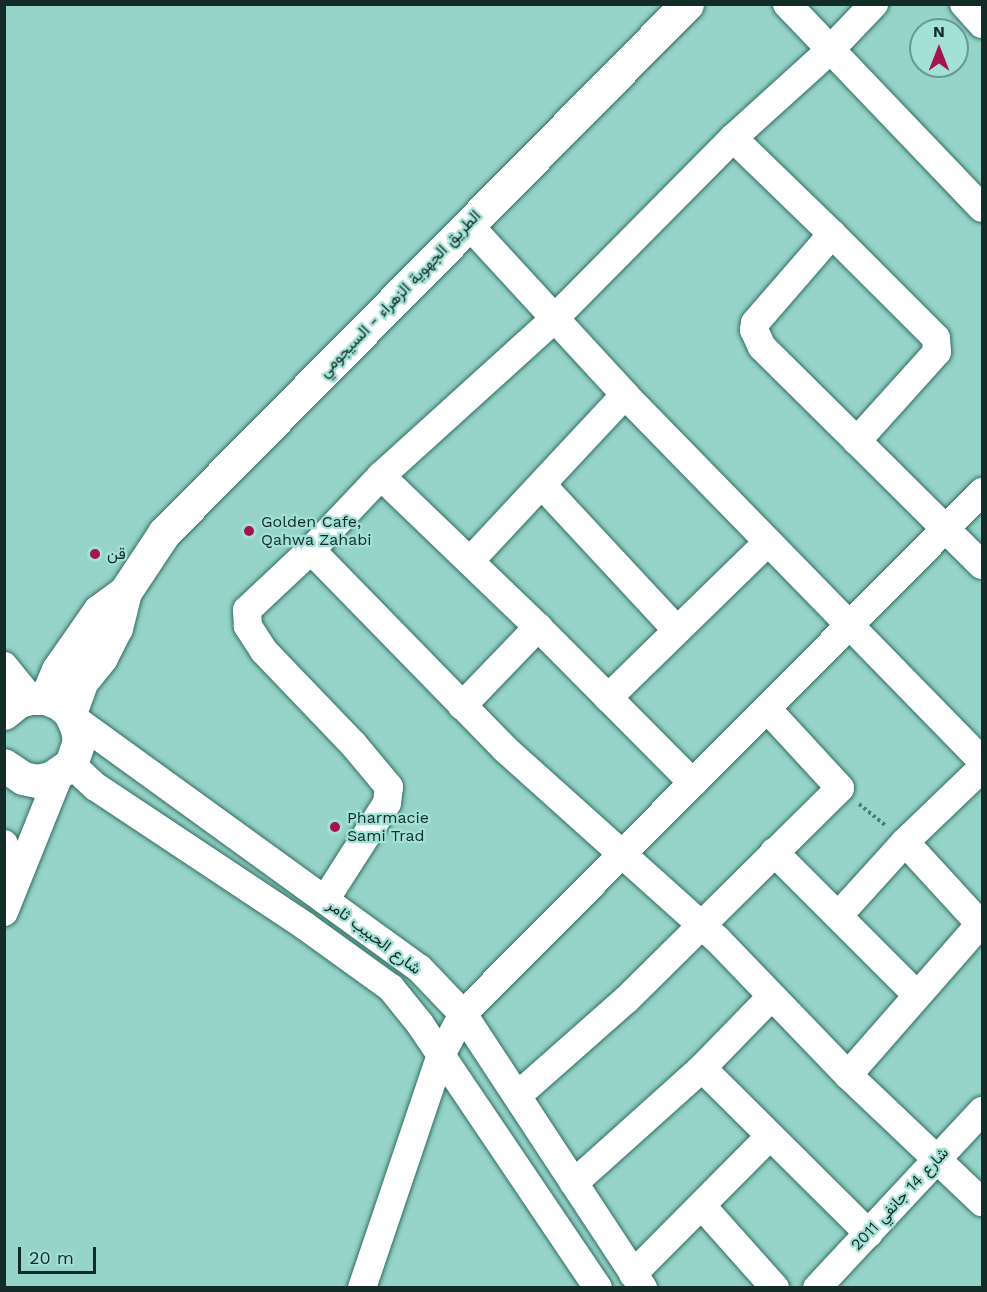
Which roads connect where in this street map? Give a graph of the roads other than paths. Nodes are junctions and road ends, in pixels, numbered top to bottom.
1 (687, 4) edge
2 (787, 4) edge
3 (874, 4) edge
4 (964, 4) edge
5 (982, 24) edge
6 (830, 50) junction
7 (733, 138) junction
8 (982, 208) edge
9 (468, 224) junction
10 (832, 234) junction
11 (554, 320) junction
12 (625, 395) junction
13 (857, 441) junction
14 (381, 476) junction
15 (543, 486) junction
16 (982, 492) edge
17 (946, 529) junction
18 (768, 542) junction
19 (311, 550) junction
20 (470, 561) junction
21 (982, 565) edge
22 (852, 626) junction
23 (538, 627) junction
24 (676, 630) junction
25 (4, 666) edge
26 (608, 698) junction
27 (462, 706) junction
28 (45, 708) edge
29 (768, 710) junction
30 (982, 761) edge
31 (4, 765) edge
32 (982, 768) edge
33 (60, 772) junction
34 (693, 783) junction
35 (4, 799) edge
36 (905, 842) junction
37 (4, 844) edge
38 (774, 852) junction
39 (622, 854) junction
40 (325, 900) junction
41 (7, 905) edge
42 (838, 916) junction
43 (981, 925) edge
44 (702, 926) junction
45 (917, 995) junction
46 (771, 997) junction
47 (463, 1014) junction
48 (441, 1055) junction
49 (702, 1068) junction
50 (848, 1075) junction
51 (517, 1096) junction
52 (982, 1111) edge
53 (770, 1136) junction
54 (938, 1158) junction
55 (574, 1183) junction
56 (982, 1202) edge
57 (702, 1206) junction
58 (868, 1234) junction
59 (638, 1280) edge
60 (362, 1287) edge
61 (598, 1287) edge
62 (775, 1287) edge
63 (817, 1287) edge

1 - 9 main road, الطريق الجهوية الزهراء - السيجومي
2 - 6 street
3 - 6 street
4 - 5 street
6 - 7 street
6 - 8 street
7 - 10 street
7 - 11 street
9 - 11 street
9 - 28 main road, الطريق الجهوية الزهراء - السيجومي
10 - 13 street
10 - 13 street
11 - 12 street
11 - 14 street
12 - 15 street
12 - 18 street
13 - 17 street
14 - 19 street
14 - 20 street
15 - 20 street
15 - 24 street
16 - 17 street
17 - 21 street
17 - 22 street
18 - 22 street
18 - 24 street
19 - 27 street
19 - 40 street
20 - 23 street
22 - 29 street
22 - 30 street
23 - 26 street
23 - 27 street
24 - 26 street
25 - 28 street, شارع الحبيب ثامر
26 - 34 street
27 - 39 street
28 - 33 main road
28 - 40 street, شارع الحبيب ثامر
29 - 34 street
29 - 38 street
31 - 33 main road
32 - 36 street
33 - 35 main road
33 - 41 street
33 - 48 street, شارع الحبيب ثامر
34 - 39 street
36 - 42 street
36 - 43 street
37 - 41 street
38 - 42 street
38 - 44 street
39 - 44 street
39 - 47 street
40 - 47 street, شارع الحبيب ثامر
42 - 45 street
43 - 45 street
44 - 46 street
44 - 51 street
45 - 50 street
46 - 49 street
46 - 50 street
47 - 48 street
47 - 51 street, شارع الحبيب ثامر
48 - 60 street
48 - 61 street, شارع الحبيب ثامر
49 - 53 street
49 - 55 street
50 - 54 street
51 - 55 street, شارع الحبيب ثامر
52 - 54 street, شارع 14 جانفي 2011
53 - 57 street
53 - 58 street
54 - 56 street
54 - 58 street, شارع 14 جانفي 2011
55 - 59 street, شارع الحبيب ثامر
57 - 59 street
57 - 62 street
58 - 63 street, شارع 14 جانفي 2011

